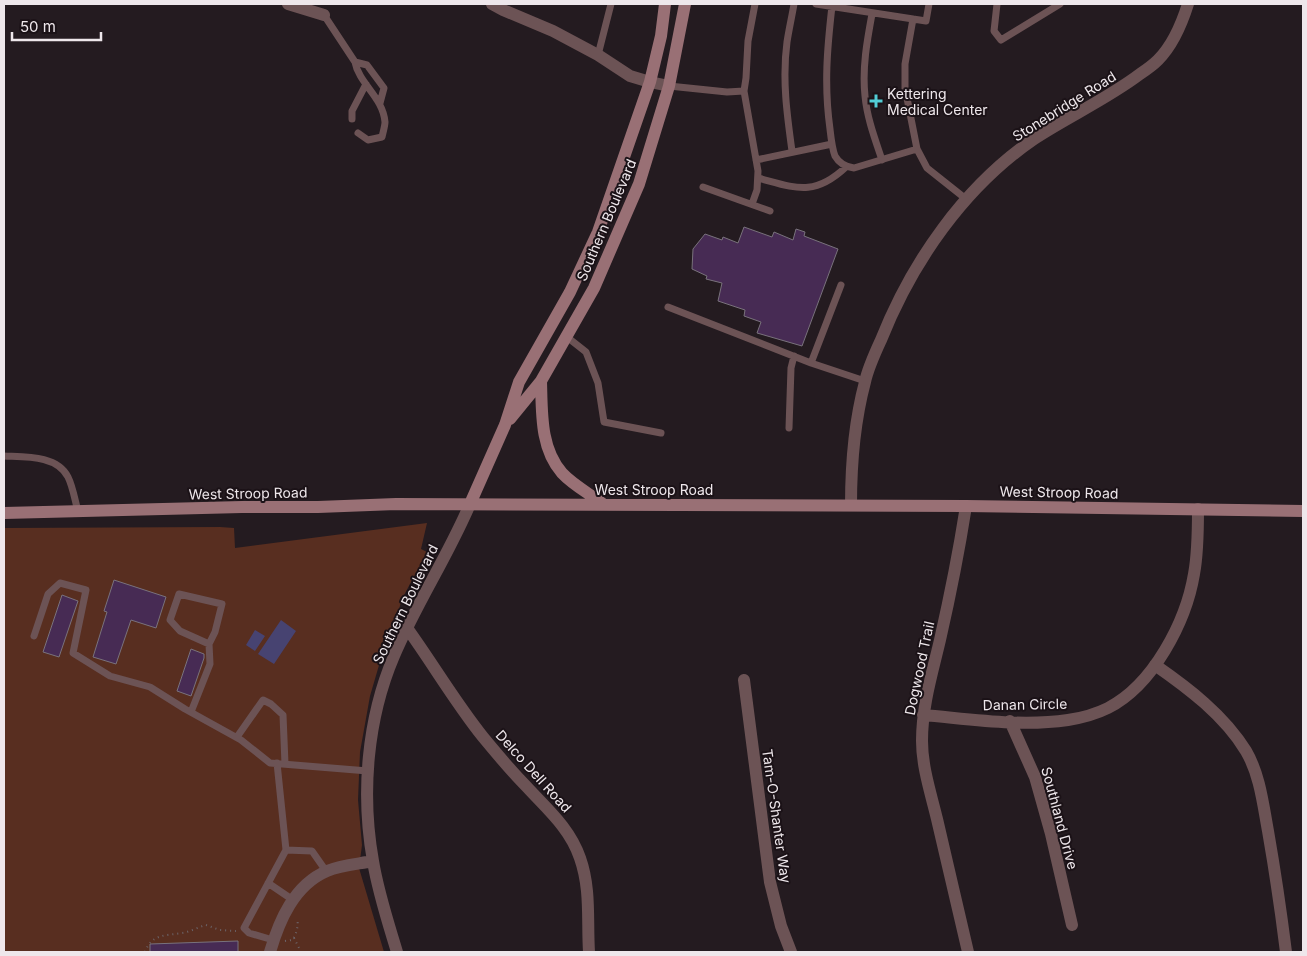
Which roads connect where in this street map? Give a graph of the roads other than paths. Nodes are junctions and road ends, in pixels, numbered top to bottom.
1 (288, 4) edge
2 (492, 4) edge
3 (610, 4) edge
4 (665, 4) edge
5 (685, 4) edge
6 (754, 4) edge
7 (794, 4) edge
8 (816, 4) edge
9 (929, 4) edge
10 (997, 4) edge
11 (1060, 4) edge
12 (1188, 4) edge
13 (832, 6) junction
14 (872, 14) junction
15 (324, 15) joint
16 (913, 19) junction
17 (598, 55) junction
18 (355, 62) junction
19 (650, 82) junction
20 (366, 84) junction
21 (669, 86) junction
22 (744, 91) junction
23 (380, 103) junction
24 (352, 119) dead end
25 (358, 133) dead end
26 (832, 144) junction
27 (917, 149) junction
28 (792, 151) junction
29 (756, 160) junction
30 (882, 160) junction
31 (846, 167) junction
32 (758, 178) junction
33 (703, 187) dead end
34 (966, 199) junction
35 (752, 204) junction
36 (770, 211) dead end
37 (841, 285) dead end
38 (668, 307) dead end
39 (567, 337) junction
40 (794, 356) junction
41 (811, 363) junction
42 (541, 381) junction
43 (865, 381) junction
44 (505, 425) junction
45 (789, 428) dead end
46 (661, 433) dead end
47 (4, 456) edge
48 (470, 504) junction
49 (603, 504) junction
50 (851, 506) junction
51 (966, 506) junction
52 (1198, 509) junction
53 (1303, 511) edge
54 (78, 512) junction
55 (4, 513) edge
56 (407, 628) junction
57 (34, 636) dead end
58 (209, 644) junction
59 (1154, 665) junction
60 (744, 680) dead end
61 (191, 712) junction
62 (923, 715) junction
63 (1010, 721) junction
64 (237, 738) junction
65 (281, 764) junction
66 (368, 771) junction
67 (286, 850) junction
68 (373, 861) junction
69 (326, 871) junction
70 (268, 883) junction
71 (293, 900) junction
72 (1072, 926) dead end
73 (272, 946) edge
74 (397, 952) edge
75 (589, 952) edge
76 (791, 952) edge
77 (968, 952) edge
78 (1286, 952) edge

1 - 15 street
2 - 17 street
3 - 17 lane
4 - 19 main road, Southern Boulevard
5 - 21 main road, Southern Boulevard
6 - 22 lane
7 - 28 lane
8 - 13 lane
9 - 16 lane
10 - 11 lane
12 - 34 street, Stonebridge Road
13 - 14 lane
13 - 26 lane
14 - 16 lane
14 - 30 lane
15 - 18 lane
16 - 27 lane
17 - 19 street
18 - 20 lane
18 - 23 lane
19 - 21 street
19 - 44 main road, Southern Boulevard
20 - 23 lane
20 - 24 lane
21 - 22 lane
21 - 39 main road, Southern Boulevard
22 - 29 lane
23 - 25 lane
26 - 28 lane
26 - 31 lane
27 - 30 lane
27 - 34 lane
28 - 29 lane
29 - 32 lane
30 - 31 lane
31 - 32 lane
32 - 35 lane
33 - 35 lane
34 - 43 street, Stonebridge Road
35 - 36 lane
37 - 41 lane
38 - 40 lane
39 - 42 main road, Southern Boulevard
39 - 46 lane
40 - 41 lane
40 - 45 lane
41 - 43 lane
42 - 44 main road, Southern Boulevard
42 - 49 main road
43 - 50 street, Stonebridge Road
44 - 48 main road, Southern Boulevard
47 - 54 lane
48 - 49 main road, West Stroop Road
48 - 54 main road, West Stroop Road
48 - 56 street, Southern Boulevard
49 - 50 main road, West Stroop Road
50 - 51 main road, West Stroop Road
51 - 52 main road, West Stroop Road
51 - 62 street, Dogwood Trail
52 - 53 main road, West Stroop Road
52 - 59 street, Danan Circle
54 - 55 main road, West Stroop Road
56 - 66 street, Southern Boulevard
56 - 75 street, Delco Dell Road
57 - 61 lane
58 - 58 lane
58 - 61 lane
59 - 63 street, Danan Circle
59 - 78 street
60 - 76 street, Tam-O-Shanter Way
61 - 64 lane
62 - 63 street, Danan Circle
62 - 77 street, Dogwood Trail
63 - 72 street, Southland Drive
64 - 65 lane
64 - 65 lane
65 - 66 lane
65 - 67 lane
66 - 68 street, Southern Boulevard
67 - 69 lane
67 - 70 lane
68 - 69 street
68 - 74 street, Southern Boulevard
69 - 71 street
70 - 71 lane
70 - 73 lane
71 - 73 street

